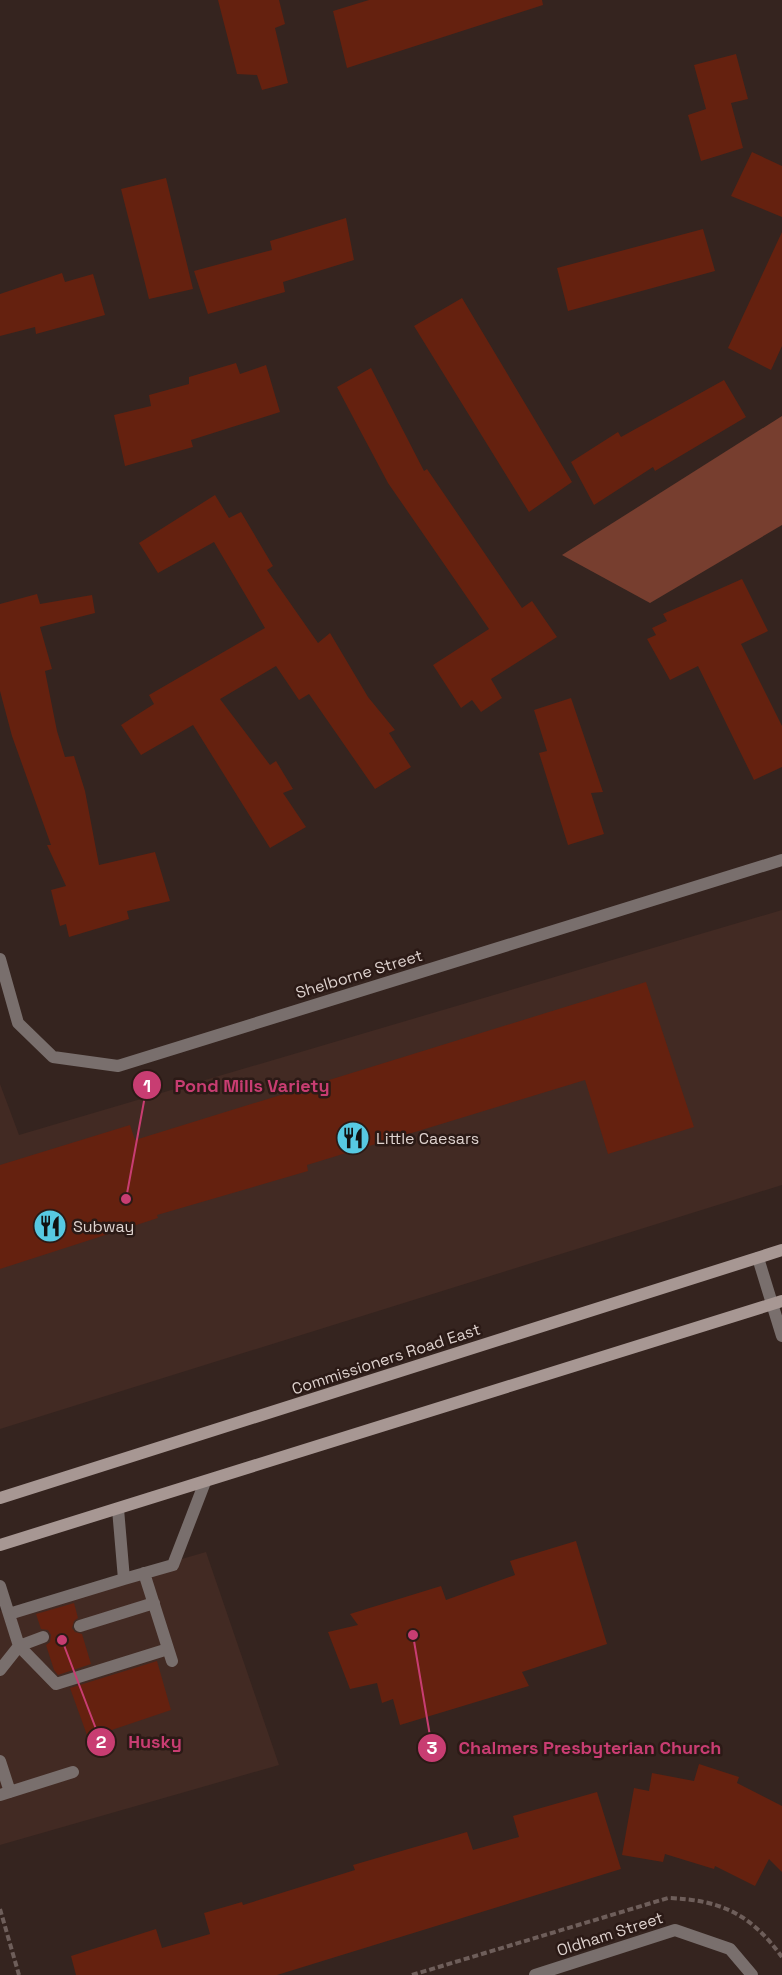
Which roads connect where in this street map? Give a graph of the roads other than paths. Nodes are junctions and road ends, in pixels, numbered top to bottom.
1 (782, 860) edge
2 (0, 959) edge
3 (782, 1250) edge
4 (758, 1258) junction
5 (778, 1302) edge
6 (782, 1336) edge
7 (205, 1482) junction
8 (0, 1498) edge
9 (118, 1509) junction
10 (0, 1545) edge
11 (144, 1573) junction
12 (124, 1579) junction
13 (0, 1586) edge
14 (154, 1603) junction
15 (9, 1614) junction
16 (80, 1626) dead end
17 (43, 1637) dead end
18 (19, 1646) junction
19 (0, 1670) edge
20 (0, 1761) edge
21 (73, 1772) dead end
22 (5, 1794) edge
23 (535, 1975) edge
24 (752, 1975) edge

1 - 2 street, Shelborne Street
3 - 4 main road, Commissioners Road East
4 - 5 street
4 - 8 main road, Commissioners Road East
5 - 6 street
5 - 7 main road
7 - 9 main road
7 - 11 street
9 - 10 main road
9 - 12 street
11 - 12 street
11 - 14 street
12 - 15 street
13 - 15 street
14 - 16 street
14 - 18 street
15 - 18 street
17 - 18 street
18 - 19 street
20 - 22 street
21 - 22 street
23 - 24 street, Oldham Street

